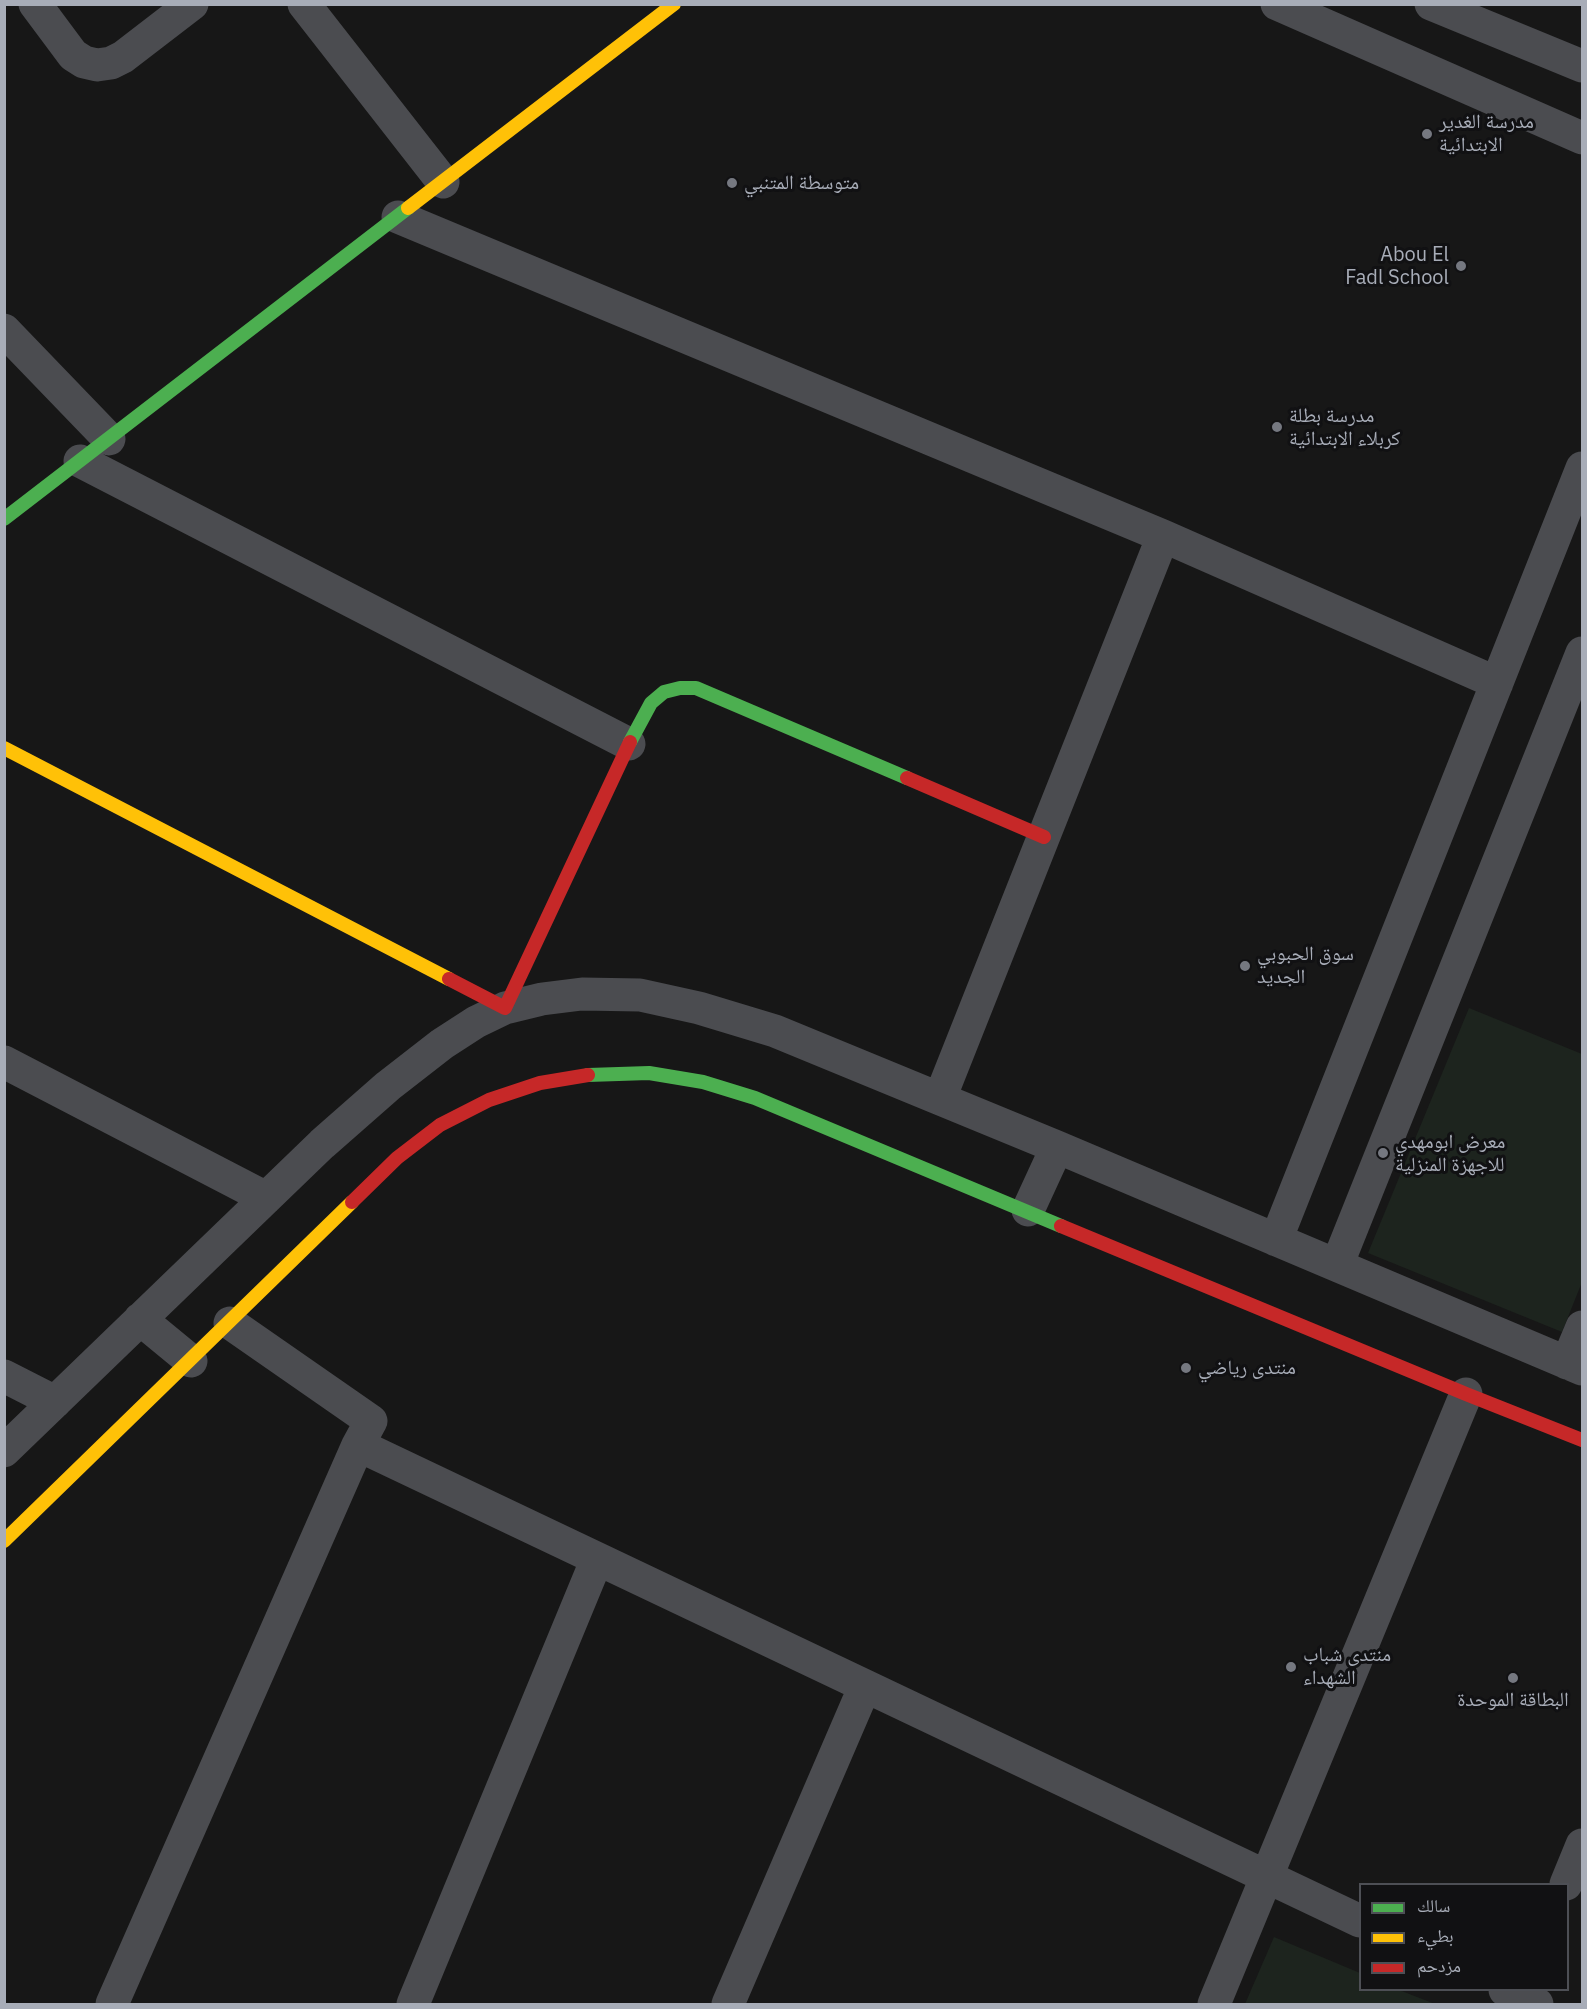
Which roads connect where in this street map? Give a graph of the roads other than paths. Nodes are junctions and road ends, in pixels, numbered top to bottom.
1 (35, 4) edge
2 (192, 4) edge
3 (304, 4) edge
4 (674, 4) edge
5 (1277, 4) edge
6 (1431, 4) edge
7 (1582, 66) edge
8 (1582, 138) edge
9 (443, 182) junction
10 (398, 218) junction
11 (4, 330) edge
12 (109, 439) junction
13 (80, 462) junction
14 (1582, 468) edge
15 (4, 519) edge
16 (1163, 536) junction
17 (1582, 652) edge
18 (1497, 683) junction
19 (1572, 710) edge
20 (629, 744) junction
21 (4, 748) edge
22 (1044, 837) junction
23 (505, 1008) junction
24 (4, 1062) edge
25 (940, 1098) junction
26 (1057, 1147) junction
27 (266, 1198) junction
28 (1028, 1210) junction
29 (1276, 1240) junction
30 (1337, 1265) junction
31 (140, 1319) junction
32 (230, 1323) junction
33 (1582, 1327) edge
34 (191, 1361) junction
35 (1575, 1366) edge
36 (4, 1376) edge
37 (1466, 1394) junction
38 (55, 1402) junction
39 (1582, 1440) edge
40 (358, 1445) junction
41 (4, 1451) edge
42 (4, 1541) edge
43 (597, 1559) junction
44 (865, 1686) junction
45 (1582, 1845) edge
46 (1268, 1877) junction
47 (1566, 1883) edge
48 (1359, 1921) edge
49 (112, 2004) edge
50 (413, 2004) edge
51 (728, 2004) edge
52 (1214, 2004) edge

1 - 2 street
3 - 9 street
4 - 9 street
5 - 8 street
6 - 7 street
9 - 10 street
10 - 12 street
10 - 16 street
11 - 12 street
12 - 13 street
13 - 15 street
13 - 20 street
14 - 18 street
16 - 18 street
16 - 22 street
17 - 19 street
18 - 29 street
19 - 30 street
20 - 22 street
20 - 23 street
21 - 23 street
22 - 25 street
23 - 25 street
23 - 27 street
24 - 27 street
25 - 26 street
26 - 28 street
26 - 29 street
27 - 31 street
28 - 32 street
28 - 37 street
29 - 30 street
30 - 35 street
31 - 34 street
31 - 38 street
32 - 34 street
32 - 40 street
33 - 35 street
34 - 42 street
36 - 38 street
37 - 39 street
37 - 46 street
38 - 41 street
40 - 43 street
40 - 49 street
43 - 44 street
43 - 50 street
44 - 46 street
44 - 51 street
45 - 47 street
46 - 48 street
46 - 52 street

